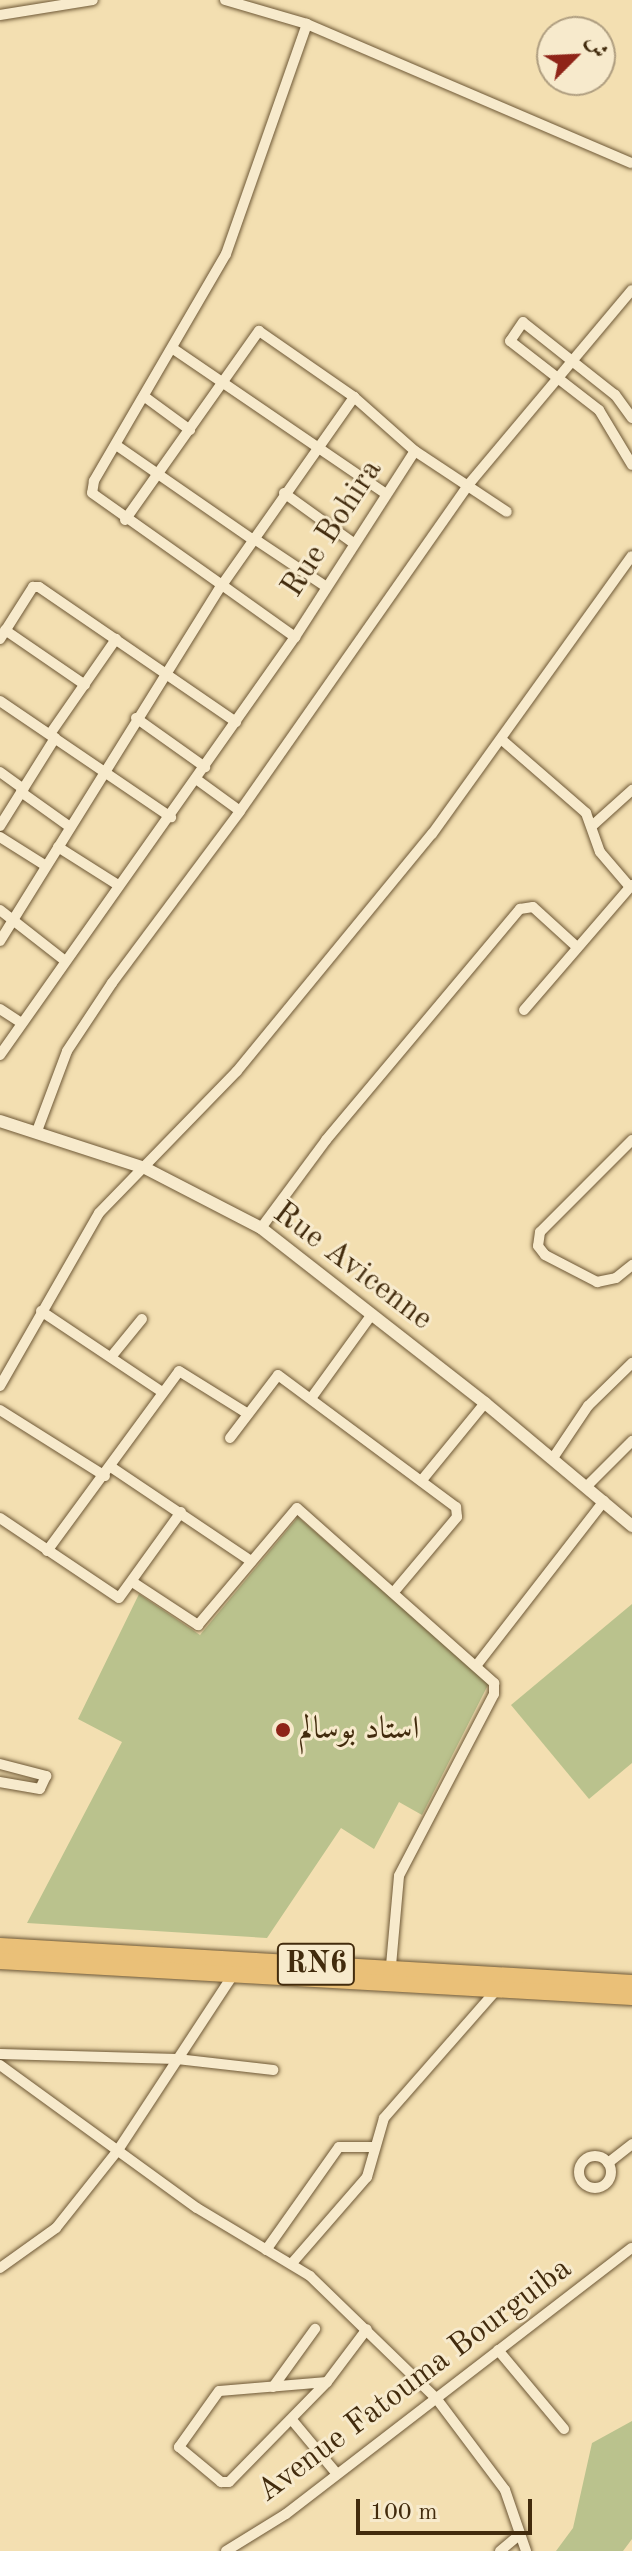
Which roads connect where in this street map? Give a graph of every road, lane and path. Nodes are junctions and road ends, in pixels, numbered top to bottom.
1 (93, 0) edge
2 (225, 0) edge
3 (0, 15) edge
4 (307, 24) junction
5 (632, 163) edge
6 (632, 290) edge
7 (172, 348) junction
8 (573, 359) junction
9 (559, 375) junction
10 (222, 379) junction
11 (145, 397) junction
12 (354, 397) junction
13 (632, 418) edge
14 (190, 430) junction
15 (116, 445) junction
16 (318, 446) junction
17 (415, 451) junction
18 (632, 465) edge
19 (158, 473) junction
20 (469, 484) junction
21 (284, 493) junction
22 (386, 494) junction
23 (507, 512) dead end
24 (125, 520) junction
25 (253, 538) junction
26 (352, 542) junction
27 (632, 556) edge
28 (222, 585) junction
29 (325, 586) junction
30 (3, 634) edge
31 (295, 637) junction
32 (116, 639) junction
33 (164, 670) junction
34 (85, 685) junction
35 (0, 701) edge
36 (136, 718) junction
37 (236, 722) junction
38 (53, 736) junction
39 (501, 739) junction
40 (205, 767) junction
41 (0, 772) edge
42 (103, 772) junction
43 (196, 779) junction
44 (632, 790) edge
45 (22, 791) junction
46 (240, 811) junction
47 (171, 817) junction
48 (0, 826) edge
49 (592, 826) junction
50 (70, 827) junction
51 (0, 837) edge
52 (58, 847) junction
53 (46, 866) junction
54 (118, 885) junction
55 (631, 886) edge
56 (0, 910) edge
57 (13, 919) junction
58 (0, 941) edge
59 (577, 947) junction
60 (64, 960) junction
61 (0, 1009) edge
62 (524, 1010) dead end
63 (20, 1022) junction
64 (0, 1055) edge
65 (0, 1121) edge
66 (37, 1131) junction
67 (632, 1140) edge
68 (145, 1168) junction
69 (261, 1228) junction
70 (632, 1265) edge
71 (41, 1311) junction
72 (372, 1314) junction
73 (142, 1319) dead end
74 (111, 1357) junction
75 (632, 1363) edge
76 (0, 1386) edge
77 (162, 1392) junction
78 (312, 1397) junction
79 (485, 1403) junction
80 (0, 1410) edge
81 (248, 1414) junction
82 (230, 1438) dead end
83 (632, 1441) edge
84 (553, 1458) junction
85 (108, 1472) junction
86 (422, 1480) junction
87 (587, 1486) junction
88 (604, 1501) junction
89 (181, 1512) junction
90 (0, 1518) edge
91 (632, 1525) edge
92 (47, 1551) junction
93 (251, 1561) junction
94 (134, 1583) junction
95 (393, 1593) junction
96 (476, 1666) junction
97 (0, 1764) edge
98 (0, 1782) edge
99 (0, 1946) edge
100 (40, 1955) junction
101 (0, 1961) edge
102 (238, 1966) junction
103 (391, 1966) junction
104 (347, 1973) junction
105 (502, 1983) junction
106 (632, 1983) edge
107 (632, 1997) edge
108 (0, 2054) edge
109 (177, 2059) junction
110 (0, 2065) edge
111 (273, 2070) dead end
112 (632, 2144) edge
113 (374, 2147) junction
114 (118, 2150) junction
115 (608, 2163) dead end
116 (632, 2248) edge
117 (266, 2250) junction
118 (293, 2262) junction
119 (0, 2268) edge
120 (315, 2329) dead end
121 (367, 2329) junction
122 (498, 2350) junction
123 (327, 2382) junction
124 (273, 2387) junction
125 (436, 2398) junction
126 (292, 2420) junction
127 (564, 2429) dead end
128 (337, 2474) junction
129 (518, 2536) junction
130 (226, 2551) edge
131 (500, 2551) edge
132 (526, 2551) edge

1 - 3 street
2 - 4 street
4 - 5 street
4 - 7 street
6 - 8 street
7 - 10 street
7 - 11 street
8 - 9 street
8 - 9 street
8 - 13 street
9 - 18 street
9 - 20 street
10 - 12 street, Rue Bohira
10 - 14 street
10 - 16 street
11 - 14 street
11 - 15 street
12 - 16 street
12 - 17 street, Rue Bohira
14 - 19 street
15 - 19 street
15 - 24 street
16 - 21 street
16 - 22 street
17 - 20 street, Rue Bohira
17 - 22 street, Rue Bohira
19 - 24 street
19 - 25 street
20 - 23 street, Rue Bohira
20 - 46 street
21 - 25 street
21 - 26 street
22 - 26 street, Rue Bohira
24 - 28 street
25 - 28 street
25 - 29 street
26 - 29 street, Rue Bohira
27 - 39 street
28 - 31 street
28 - 33 street
29 - 31 street, Rue Bohira
30 - 32 street
30 - 34 street
31 - 37 street, Rue Bohira
32 - 33 street
32 - 34 street
33 - 36 street
33 - 37 street
34 - 38 street
35 - 38 street
36 - 40 street
36 - 42 street
37 - 40 street, Rue Bohira
38 - 42 street
38 - 45 street
39 - 49 street
39 - 68 street
40 - 43 street, Rue Bohira
41 - 45 street
42 - 47 street
42 - 50 street
43 - 46 street
43 - 47 street, Rue Bohira
44 - 49 street
45 - 48 street
45 - 50 street
46 - 66 street
47 - 54 street, Rue Bohira
49 - 55 street
50 - 52 street
51 - 53 street
52 - 53 street
52 - 54 street
53 - 57 street
54 - 60 street, Rue Bohira
55 - 59 street
56 - 57 street
57 - 58 street
57 - 60 street
59 - 62 street
59 - 69 street
60 - 63 street, Rue Bohira
61 - 63 street
63 - 64 street, Rue Bohira
65 - 66 street, Rue Avicenne
66 - 68 street, Rue Avicenne
67 - 70 street
68 - 69 street, Rue Avicenne
68 - 71 street
69 - 72 street, Rue Avicenne
71 - 74 street
71 - 76 street
72 - 78 street
72 - 79 street, Rue Avicenne
73 - 74 street
74 - 77 street
75 - 84 street
77 - 81 street
77 - 85 street
78 - 81 street
78 - 86 street
79 - 84 street, Rue Avicenne
79 - 86 street
80 - 85 street
81 - 82 street
83 - 87 street
84 - 87 street, Rue Avicenne
85 - 89 street
85 - 92 street
86 - 95 street
87 - 88 street, Rue Avicenne
88 - 91 street, Rue Avicenne
88 - 96 street
89 - 93 street
89 - 94 street
90 - 92 street
92 - 94 street
93 - 94 street
93 - 95 street
95 - 96 street
96 - 103 street
97 - 98 street
99 - 100 main road, RN6
100 - 101 main road, RN6
100 - 102 main road, RN6
102 - 104 main road, RN6
102 - 109 street
103 - 104 main road, RN6
103 - 105 main road, RN6
104 - 105 main road, RN6
105 - 106 main road, RN6
105 - 107 main road, RN6
105 - 113 street
108 - 109 street
109 - 111 street
109 - 114 street
110 - 114 street
112 - 115 street
113 - 117 street
113 - 118 street
114 - 117 street
114 - 119 street
116 - 122 street, Avenue Fatouma Bourguiba
117 - 118 street
118 - 121 street
120 - 124 street
121 - 123 street
121 - 125 street
122 - 125 street, Avenue Fatouma Bourguiba
122 - 127 street
123 - 124 street
123 - 126 street
124 - 126 street
125 - 128 street, Avenue Fatouma Bourguiba
125 - 129 street
126 - 128 street
128 - 130 street, Avenue Fatouma Bourguiba
129 - 131 street
129 - 132 street

